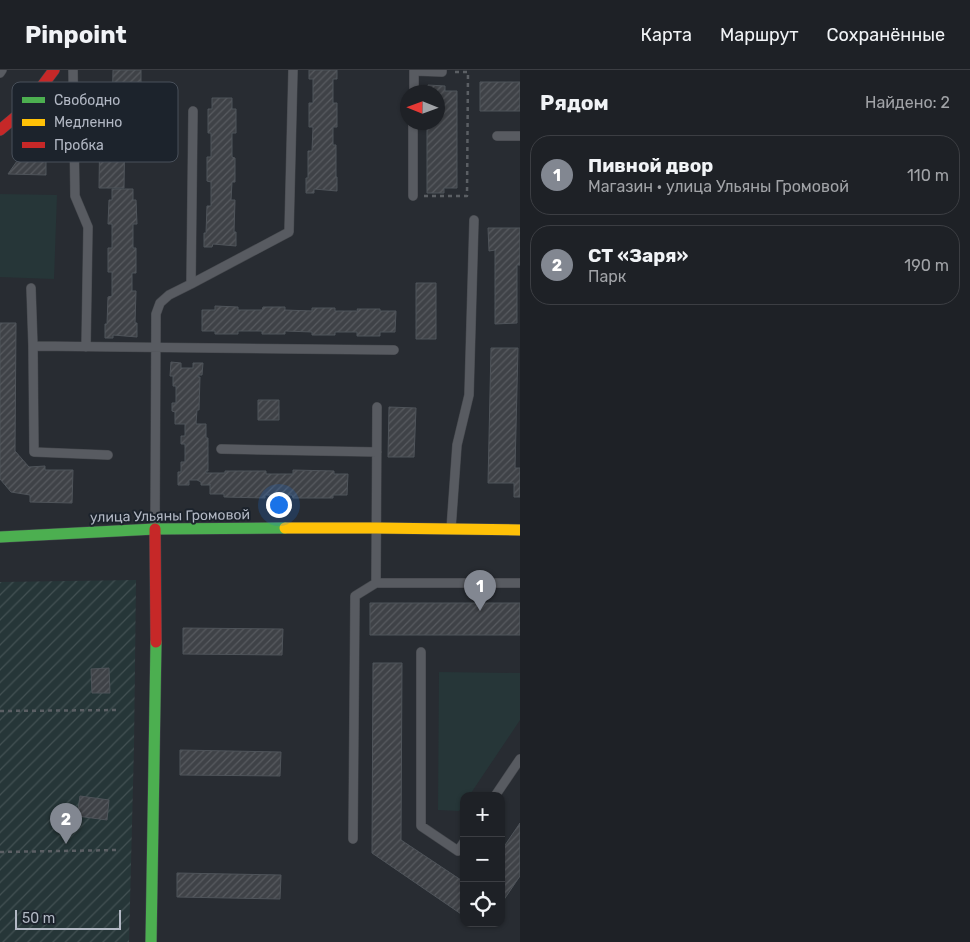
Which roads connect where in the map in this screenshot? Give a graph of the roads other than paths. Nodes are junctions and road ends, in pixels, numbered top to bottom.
1 (54, 70) edge
2 (293, 70) edge
3 (442, 71) edge
4 (45, 82) edge
5 (414, 85) edge
6 (193, 111) dead end
7 (12, 120) edge
8 (0, 130) edge
9 (413, 130) edge
10 (497, 136) dead end
11 (520, 136) edge
12 (75, 162) edge
13 (413, 196) road end
14 (474, 220) dead end
15 (191, 284) junction
16 (31, 288) dead end
17 (33, 346) junction
18 (86, 347) junction
19 (155, 348) junction
20 (394, 350) dead end
21 (377, 407) dead end
22 (221, 449) dead end
23 (377, 452) junction
24 (108, 455) dead end
25 (376, 528) junction
26 (155, 529) junction
27 (451, 529) junction
28 (520, 530) edge
29 (0, 537) edge
30 (376, 583) junction
31 (520, 583) edge
32 (422, 652) dead end
33 (520, 759) edge
34 (498, 792) edge
35 (353, 839) dead end
36 (460, 848) edge
37 (151, 942) edge

1 - 4 main road
2 - 15 lane
3 - 5 lane
6 - 15 lane
7 - 8 main road
9 - 13 lane
10 - 11 lane
12 - 18 lane
14 - 27 lane
15 - 19 lane
16 - 17 lane
17 - 18 lane
17 - 24 lane
18 - 19 lane
19 - 20 lane
19 - 26 lane
21 - 23 lane
22 - 23 lane
23 - 25 lane
25 - 26 main road, улица Ульяны Громовой
25 - 27 main road, улица Ульяны Громовой
25 - 30 lane
26 - 29 main road, улица Ульяны Громовой
26 - 37 main road
27 - 28 main road, улица Ульяны Громовой
30 - 31 lane
30 - 35 lane
32 - 36 lane
33 - 34 lane

